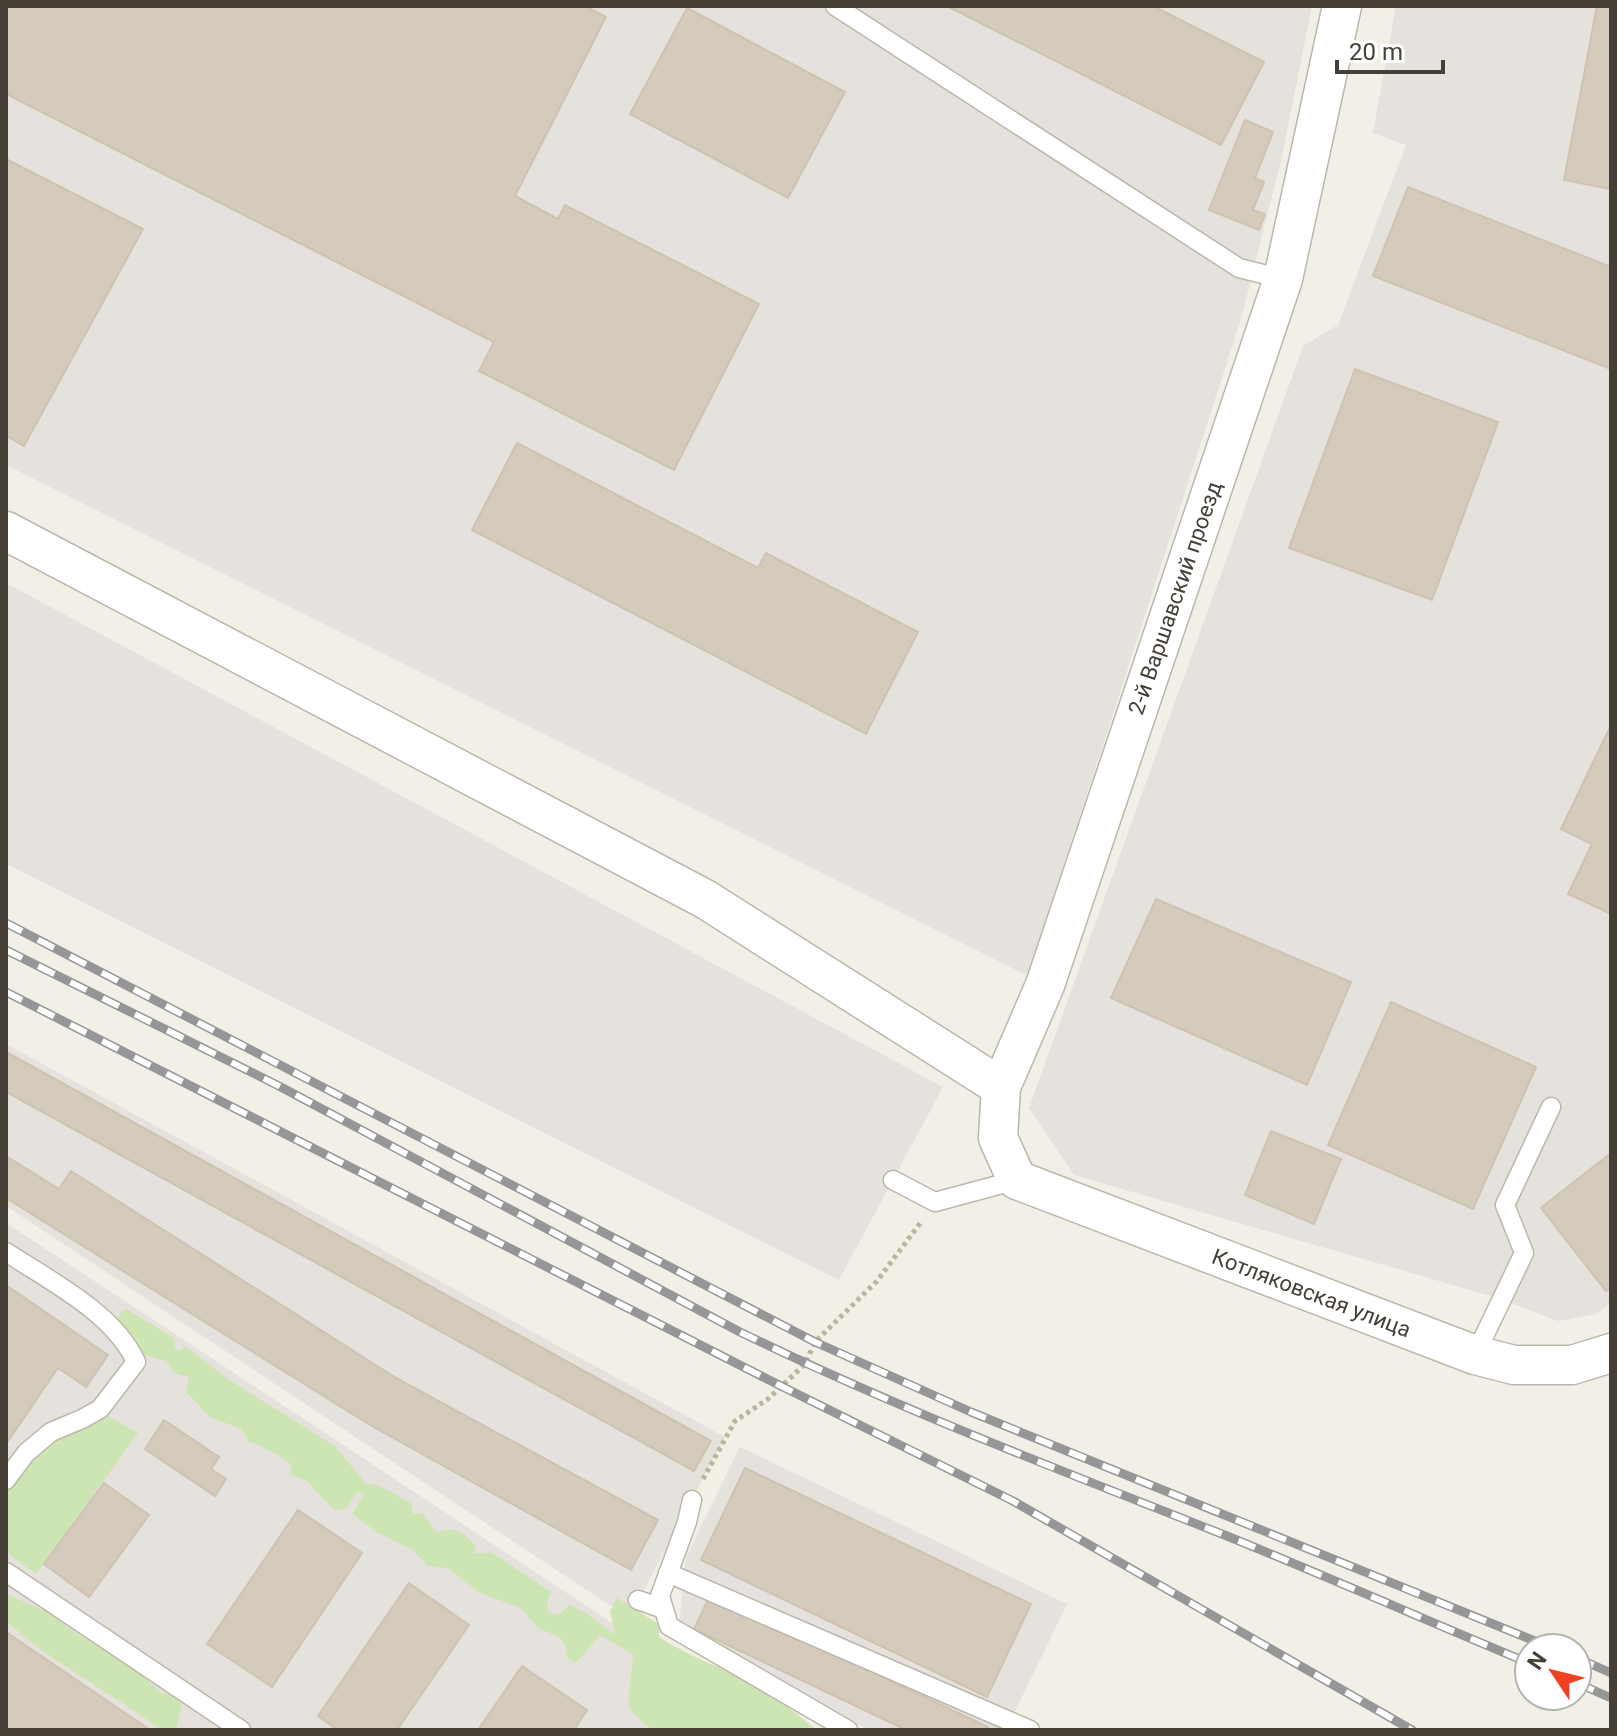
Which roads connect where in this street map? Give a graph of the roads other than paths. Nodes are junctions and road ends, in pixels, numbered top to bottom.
1 (835, 6) edge
2 (1342, 6) edge
3 (1283, 279) junction
4 (6, 531) edge
5 (1001, 1087) junction
6 (1551, 1107) dead end
7 (893, 1180) dead end
8 (1017, 1180) junction
9 (6, 1252) edge
10 (1611, 1353) edge
11 (1475, 1355) junction
12 (6, 1480) edge
13 (692, 1500) road end
14 (6, 1572) edge
15 (668, 1573) junction
16 (638, 1600) dead end
17 (664, 1609) junction
18 (241, 1730) edge
19 (848, 1730) edge
20 (1030, 1730) edge

1 - 3 lane
2 - 3 street, 2-й Варшавский проезд
3 - 5 street, 2-й Варшавский проезд
4 - 5 street
5 - 8 street, 2-й Варшавский проезд
6 - 11 lane
7 - 8 lane
8 - 11 street, Котляковская улица
9 - 12 lane
10 - 11 street, Котляковская улица
13 - 15 lane
14 - 18 lane
15 - 17 lane
15 - 20 lane
16 - 17 lane
17 - 19 lane

